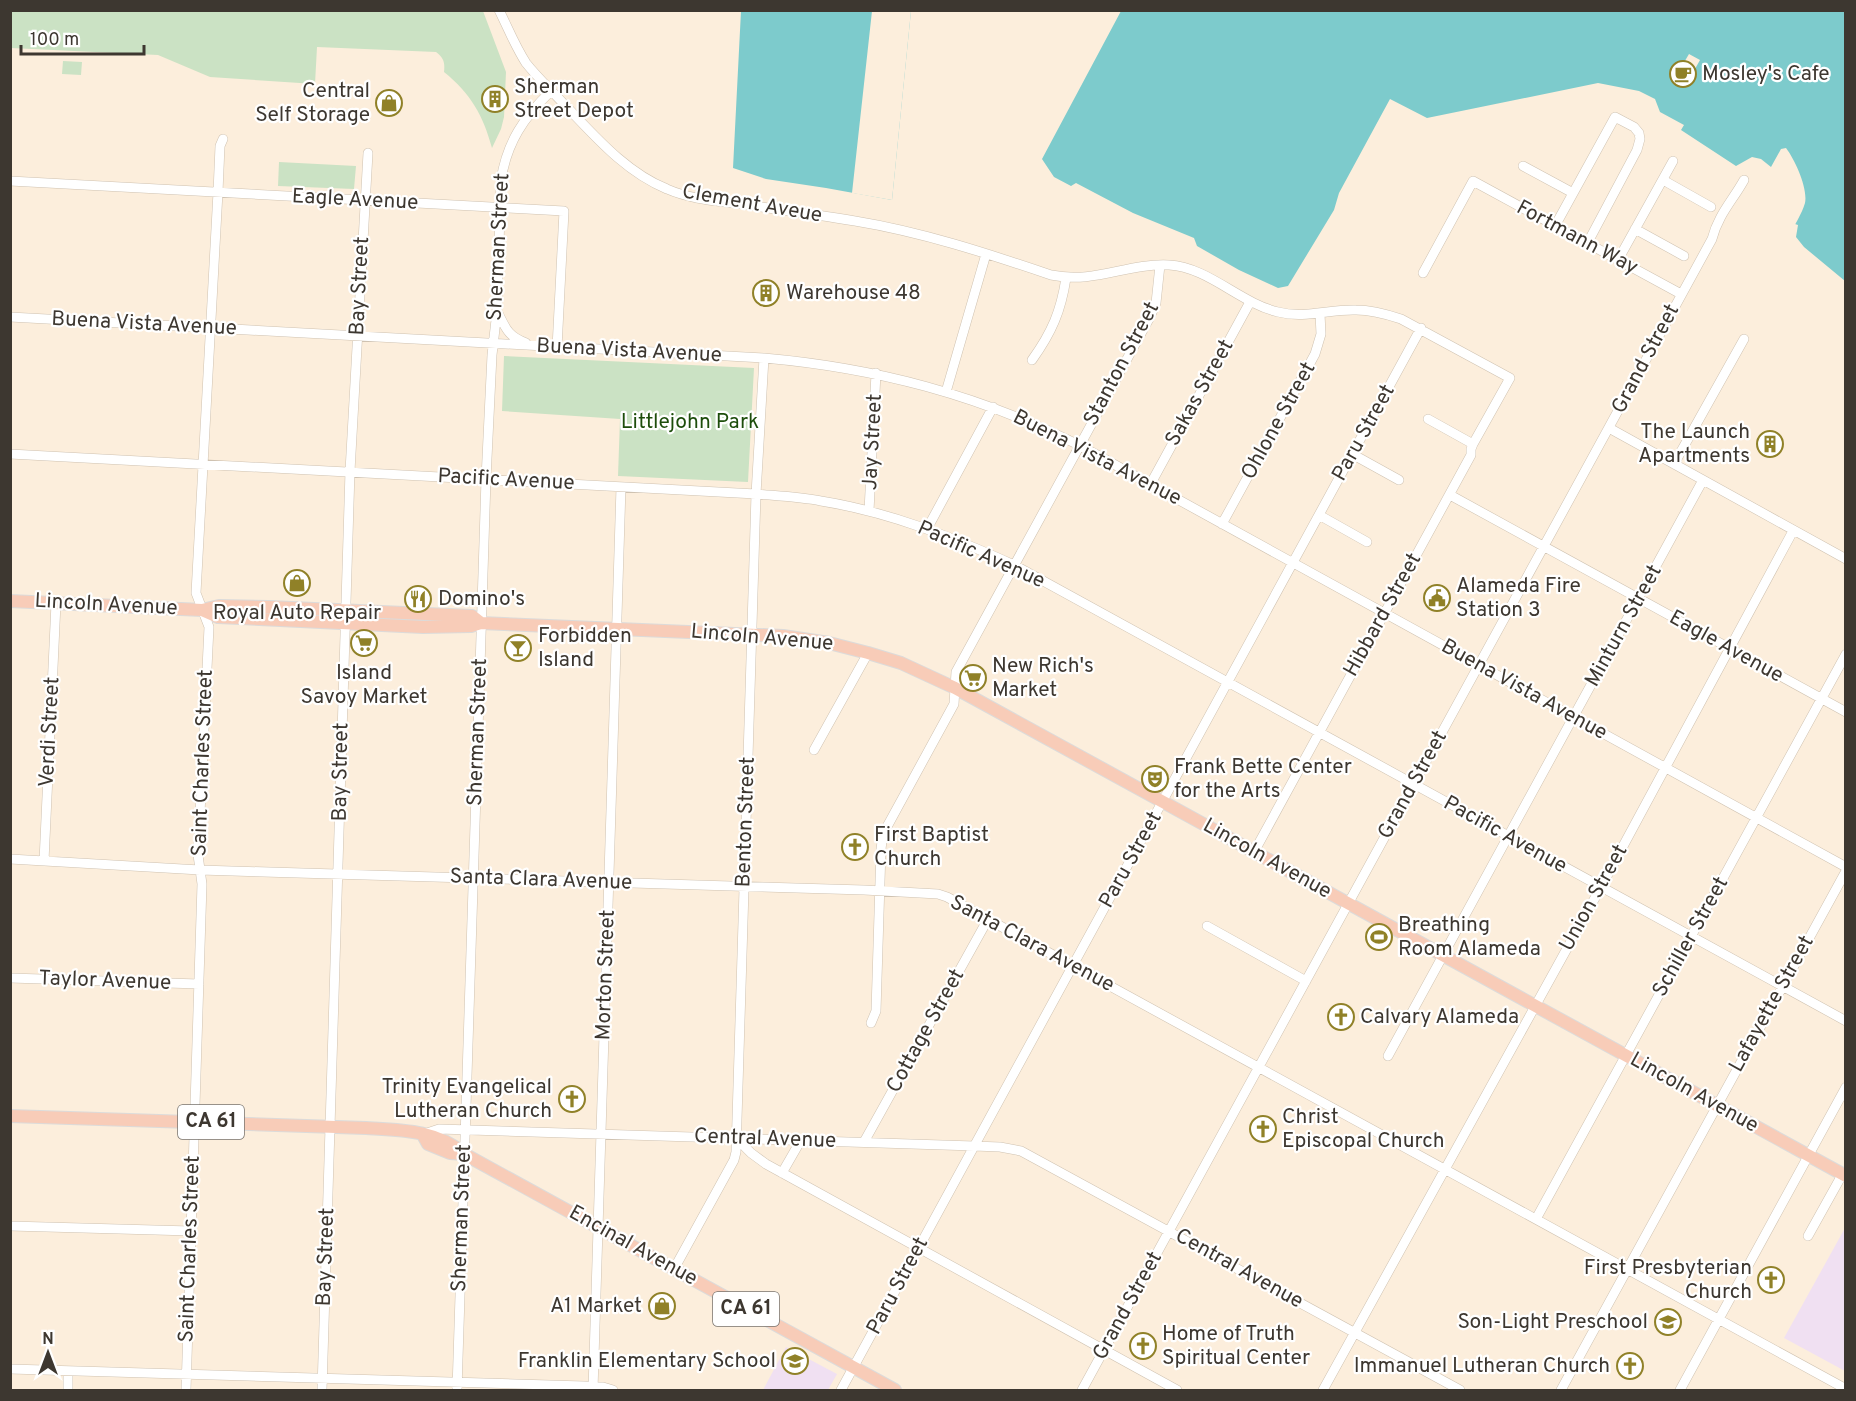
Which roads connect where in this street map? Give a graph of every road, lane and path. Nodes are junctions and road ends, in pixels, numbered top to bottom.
1 (499, 10) edge
2 (551, 90) junction
3 (222, 139) dead end
4 (368, 153) dead end
5 (1673, 161) dead end
6 (1523, 166) dead end
7 (1663, 180) junction
8 (1744, 180) dead end
9 (10, 181) edge
10 (218, 192) junction
11 (1573, 193) junction
12 (365, 201) junction
13 (1711, 207) dead end
14 (500, 209) junction
15 (1555, 226) junction
16 (1635, 229) junction
17 (1587, 244) junction
18 (986, 254) junction
19 (1684, 256) dead end
20 (1618, 260) junction
21 (1160, 265) junction
22 (1424, 273) dead end
23 (1066, 278) junction
24 (1681, 294) junction
25 (1250, 302) junction
26 (497, 311) junction
27 (1320, 314) junction
28 (10, 317) edge
29 (210, 328) junction
30 (1421, 328) junction
31 (357, 336) junction
32 (1744, 339) dead end
33 (494, 344) junction
34 (532, 346) junction
35 (557, 348) junction
36 (764, 358) junction
37 (1032, 360) dead end
38 (876, 373) junction
39 (946, 392) junction
40 (993, 407) junction
41 (1428, 419) dead end
42 (1609, 428) junction
43 (1473, 444) junction
44 (1079, 445) junction
45 (10, 454) edge
46 (1352, 454) junction
47 (202, 463) junction
48 (1674, 464) junction
49 (350, 471) junction
50 (486, 479) junction
51 (1399, 480) dead end
52 (1703, 480) junction
53 (1150, 485) junction
54 (621, 487) junction
55 (756, 494) junction
56 (1449, 495) junction
57 (869, 511) junction
58 (1319, 515) junction
59 (1222, 524) junction
60 (927, 529) junction
61 (1793, 531) junction
62 (1367, 542) dead end
63 (1544, 546) junction
64 (1845, 559) edge
65 (1293, 563) junction
66 (1014, 565) junction
67 (1639, 599) junction
68 (10, 601) edge
69 (56, 603) junction
70 (202, 610) junction
71 (346, 610) junction
72 (1384, 613) junction
73 (346, 623) junction
74 (481, 623) junction
75 (616, 628) junction
76 (752, 634) junction
77 (1730, 649) junction
78 (868, 652) junction
79 (1845, 654) edge
80 (1479, 666) junction
81 (1228, 683) junction
82 (955, 688) junction
83 (1821, 699) junction
84 (1845, 712) edge
85 (1574, 718) junction
86 (1319, 733) junction
87 (814, 750) dead end
88 (1665, 768) junction
89 (1414, 785) junction
90 (1163, 802) junction
91 (1756, 818) junction
92 (1509, 836) junction
93 (1254, 852) junction
94 (10, 859) edge
95 (44, 861) junction
96 (1845, 869) edge
97 (200, 870) junction
98 (338, 874) junction
99 (473, 878) junction
100 (609, 882) junction
101 (744, 886) junction
102 (1601, 887) junction
103 (879, 890) junction
104 (1348, 903) junction
105 (988, 919) junction
106 (1207, 926) dead end
107 (1691, 937) junction
108 (1443, 955) junction
109 (1074, 966) junction
110 (10, 978) edge
111 (1306, 981) junction
112 (199, 984) junction
113 (1782, 986) junction
114 (1534, 1005) junction
115 (1845, 1021) edge
116 (871, 1023) dead end
117 (1626, 1055) junction
118 (1388, 1056) dead end
119 (1259, 1067) junction
120 (1845, 1087) edge
121 (1717, 1106) junction
122 (10, 1116) edge
123 (195, 1122) junction
124 (330, 1126) junction
125 (465, 1130) junction
126 (601, 1134) junction
127 (423, 1135) junction
128 (736, 1138) junction
129 (801, 1140) junction
130 (864, 1143) junction
131 (974, 1146) junction
132 (464, 1154) junction
133 (1808, 1155) junction
134 (1444, 1169) junction
135 (782, 1173) junction
136 (1844, 1175) edge
137 (1536, 1219) junction
138 (10, 1226) edge
139 (598, 1227) junction
140 (191, 1231) junction
141 (1169, 1231) junction
142 (1808, 1236) dead end
143 (918, 1248) junction
144 (674, 1269) junction
145 (1627, 1269) junction
146 (1719, 1320) junction
147 (1355, 1333) junction
148 (1104, 1350) junction
149 (853, 1368) junction
150 (10, 1369) edge
151 (69, 1371) junction
152 (186, 1374) junction
153 (322, 1378) junction
154 (457, 1386) edge
155 (593, 1388) edge
156 (1845, 1389) edge
157 (68, 1390) edge
158 (186, 1390) edge
159 (322, 1390) edge
160 (614, 1390) edge
161 (840, 1390) edge
162 (895, 1390) edge
163 (1082, 1390) edge
164 (1177, 1390) edge
165 (1323, 1390) edge
166 (1460, 1390) edge
167 (1561, 1390) edge
168 (1680, 1390) edge

1 - 2 street, Clement Aveue
2 - 14 street, Sherman Street
2 - 18 street, Clement Aveue
3 - 10 street, Saint Charles Street
4 - 12 street, Bay Street
5 - 7 street
6 - 11 street
7 - 13 street
7 - 16 street
8 - 24 street, Grand Street
9 - 10 street, Eagle Avenue
10 - 12 street, Eagle Avenue
10 - 29 street, Saint Charles Street
11 - 15 street
11 - 17 street
12 - 14 street, Eagle Avenue
12 - 31 street, Bay Street
14 - 26 street, Sherman Street
14 - 35 street, Eagle Avenue
15 - 17 street, Fortmann Way
15 - 22 street, Fortmann Way
16 - 19 street
16 - 20 street
17 - 20 street, Fortmann Way
18 - 23 street, Clement Aveue
18 - 39 street
20 - 24 street, Fortmann Way
21 - 23 street
21 - 25 street
21 - 44 street, Stanton Street
23 - 37 street
24 - 42 street, Grand Street
25 - 27 street
25 - 53 street, Sakas Street
26 - 33 street, Sherman Street
26 - 34 street
27 - 30 street
27 - 59 street, Ohlone Street
28 - 29 street, Buena Vista Avenue
29 - 31 street, Buena Vista Avenue
29 - 47 street, Saint Charles Street
30 - 43 street, Hibbard Street
30 - 46 street, Paru Street
31 - 33 street, Buena Vista Avenue
31 - 49 street, Bay Street
32 - 48 street
33 - 34 street, Buena Vista Avenue
33 - 50 street, Sherman Street
34 - 35 street, Buena Vista Avenue
35 - 36 street, Buena Vista Avenue
36 - 38 street, Buena Vista Avenue
36 - 55 street, Benton Street
38 - 39 street, Buena Vista Avenue
38 - 57 street, Jay Street
39 - 40 street, Buena Vista Avenue
40 - 44 street, Buena Vista Avenue
40 - 60 street
41 - 43 street
42 - 48 street
42 - 63 street, Grand Street
43 - 56 street, Hibbard Street
44 - 53 street, Buena Vista Avenue
44 - 66 street, Stanton Street
45 - 47 street, Pacific Avenue
46 - 51 street
46 - 58 street, Paru Street
47 - 49 street, Pacific Avenue
47 - 70 street, Saint Charles Street
48 - 52 street
49 - 50 street, Pacific Avenue
49 - 71 street, Bay Street
50 - 54 street, Pacific Avenue
50 - 74 street, Sherman Street
52 - 61 street
52 - 67 street, Minturn Street
53 - 59 street, Buena Vista Avenue
54 - 55 street, Pacific Avenue
54 - 75 street, Morton Street
55 - 57 street, Pacific Avenue
55 - 76 street, Benton Street
56 - 63 street, Eagle Avenue
56 - 72 street, Hibbard Street
57 - 60 street, Pacific Avenue
58 - 62 street
58 - 65 street, Paru Street
59 - 65 street, Buena Vista Avenue
60 - 66 street, Pacific Avenue
61 - 64 street
61 - 77 street, Union Street
63 - 67 street, Eagle Avenue
63 - 80 street, Grand Street
65 - 72 street, Buena Vista Avenue
65 - 81 street, Paru Street
66 - 81 street, Pacific Avenue
66 - 82 street, Stanton Street
67 - 77 street, Eagle Avenue
67 - 85 street, Minturn Street
68 - 69 main road, Lincoln Avenue
69 - 70 main road, Lincoln Avenue
69 - 95 street, Verdi Street
70 - 71 main road, Lincoln Avenue
70 - 73 main road, Lincoln Avenue
70 - 97 street, Saint Charles Street
71 - 73 street, Bay Street
71 - 74 main road, Lincoln Avenue
72 - 80 street, Buena Vista Avenue
72 - 86 street, Hibbard Street
73 - 74 main road, Lincoln Avenue
73 - 98 street, Bay Street
74 - 75 main road, Lincoln Avenue
74 - 99 street, Sherman Street
75 - 76 main road, Lincoln Avenue
75 - 100 street, Morton Street
76 - 78 main road, Lincoln Avenue
76 - 101 street, Benton Street
77 - 83 street, Eagle Avenue
77 - 88 street, Union Street
78 - 82 main road, Lincoln Avenue
78 - 87 street
79 - 83 street, Schiller Street
80 - 85 street, Buena Vista Avenue
80 - 89 street, Grand Street
81 - 86 street, Pacific Avenue
81 - 90 street, Paru Street
82 - 90 main road, Lincoln Avenue
82 - 103 street, Stanton Street
83 - 84 street, Eagle Avenue
83 - 91 street, Schiller Street
85 - 88 street, Buena Vista Avenue
85 - 92 street, Minturn Street
86 - 89 street, Pacific Avenue
86 - 93 street, Hibbard Street
88 - 91 street, Buena Vista Avenue
88 - 102 street, Union Street
89 - 92 street, Pacific Avenue
89 - 104 street, Grand Street
90 - 93 main road, Lincoln Avenue
90 - 109 street, Paru Street
91 - 96 street, Buena Vista Avenue
91 - 107 street, Schiller Street
92 - 102 street, Pacific Avenue
92 - 108 street, Minturn Street
93 - 104 main road, Lincoln Avenue
94 - 95 street, Santa Clara Avenue
95 - 97 street, Santa Clara Avenue
96 - 113 street, Lafayette Street
97 - 98 street, Santa Clara Avenue
97 - 112 street, Saint Charles Street
98 - 99 street, Santa Clara Avenue
98 - 124 street, Bay Street
99 - 100 street, Santa Clara Avenue
99 - 125 street, Sherman Street
100 - 101 street, Santa Clara Avenue
100 - 126 street, Morton Street
101 - 103 street, Santa Clara Avenue
101 - 128 street, Benton Street
102 - 107 street, Pacific Avenue
102 - 114 street, Union Street
103 - 105 street, Santa Clara Avenue
103 - 116 street, Stanton Street
104 - 108 main road, Lincoln Avenue
104 - 111 street, Grand Street
105 - 109 street, Santa Clara Avenue
105 - 130 street, Cottage Street
106 - 111 street
107 - 113 street, Pacific Avenue
107 - 117 street, Schiller Street
108 - 114 main road, Lincoln Avenue
108 - 118 street, Minturn Street
109 - 119 street, Santa Clara Avenue
109 - 131 street, Paru Street
110 - 112 street, Taylor Avenue
111 - 119 street, Grand Street
112 - 123 street, Saint Charles Street
113 - 115 street, Pacific Avenue
113 - 121 street, Lafayette Street
114 - 117 main road, Lincoln Avenue
114 - 134 street, Union Street
117 - 121 main road, Lincoln Avenue
117 - 137 street, Schiller Street
119 - 134 street, Santa Clara Avenue
119 - 141 street, Grand Street
120 - 133 street
121 - 133 main road, Lincoln Avenue
121 - 145 street, Lafayette Street
122 - 123 main road, Central Avenue / CA 61
123 - 124 main road, Central Avenue / CA 61
123 - 140 street, Saint Charles Street
124 - 127 main road, Central Avenue / CA 61
124 - 153 street, Bay Street
125 - 126 street, Central Avenue
125 - 127 street, Central Avenue
125 - 132 street, Sherman Street
126 - 128 street, Central Avenue
126 - 139 street, Morton Street
127 - 132 main road, Encinal Avenue / CA 61
128 - 129 street, Central Avenue
128 - 135 street
128 - 144 street, Benton Street
129 - 130 street, Central Avenue
129 - 135 street
130 - 131 street, Central Avenue
131 - 141 street, Central Avenue
131 - 143 street, Paru Street
132 - 139 main road, Encinal Avenue / CA 61
132 - 154 street, Sherman Street
133 - 136 main road, Lincoln Avenue
133 - 146 street
134 - 137 street, Santa Clara Avenue
134 - 147 street, Union Street
135 - 143 street
136 - 142 street
137 - 145 street, Santa Clara Avenue
138 - 140 street
139 - 144 main road, Encinal Avenue / CA 61
139 - 155 street, Morton Street
140 - 152 street, Saint Charles Street
141 - 147 street, Central Avenue
141 - 148 street, Grand Street
143 - 148 street
143 - 149 street, Paru Street
144 - 149 main road, Encinal Avenue / CA 61
145 - 146 street, Santa Clara Avenue
145 - 167 street, Lafayette Street
146 - 156 street, Santa Clara Avenue
146 - 168 street
147 - 165 street, Union Street
147 - 166 street, Central Avenue
148 - 163 street, Grand Street
148 - 164 street
149 - 161 street, Paru Street
149 - 162 main road, Encinal Avenue / CA 61
150 - 151 street
151 - 152 street
151 - 157 street
152 - 153 street
152 - 158 street, Saint Charles Street
153 - 154 street
153 - 159 street, Bay Street
154 - 155 street
155 - 160 street

